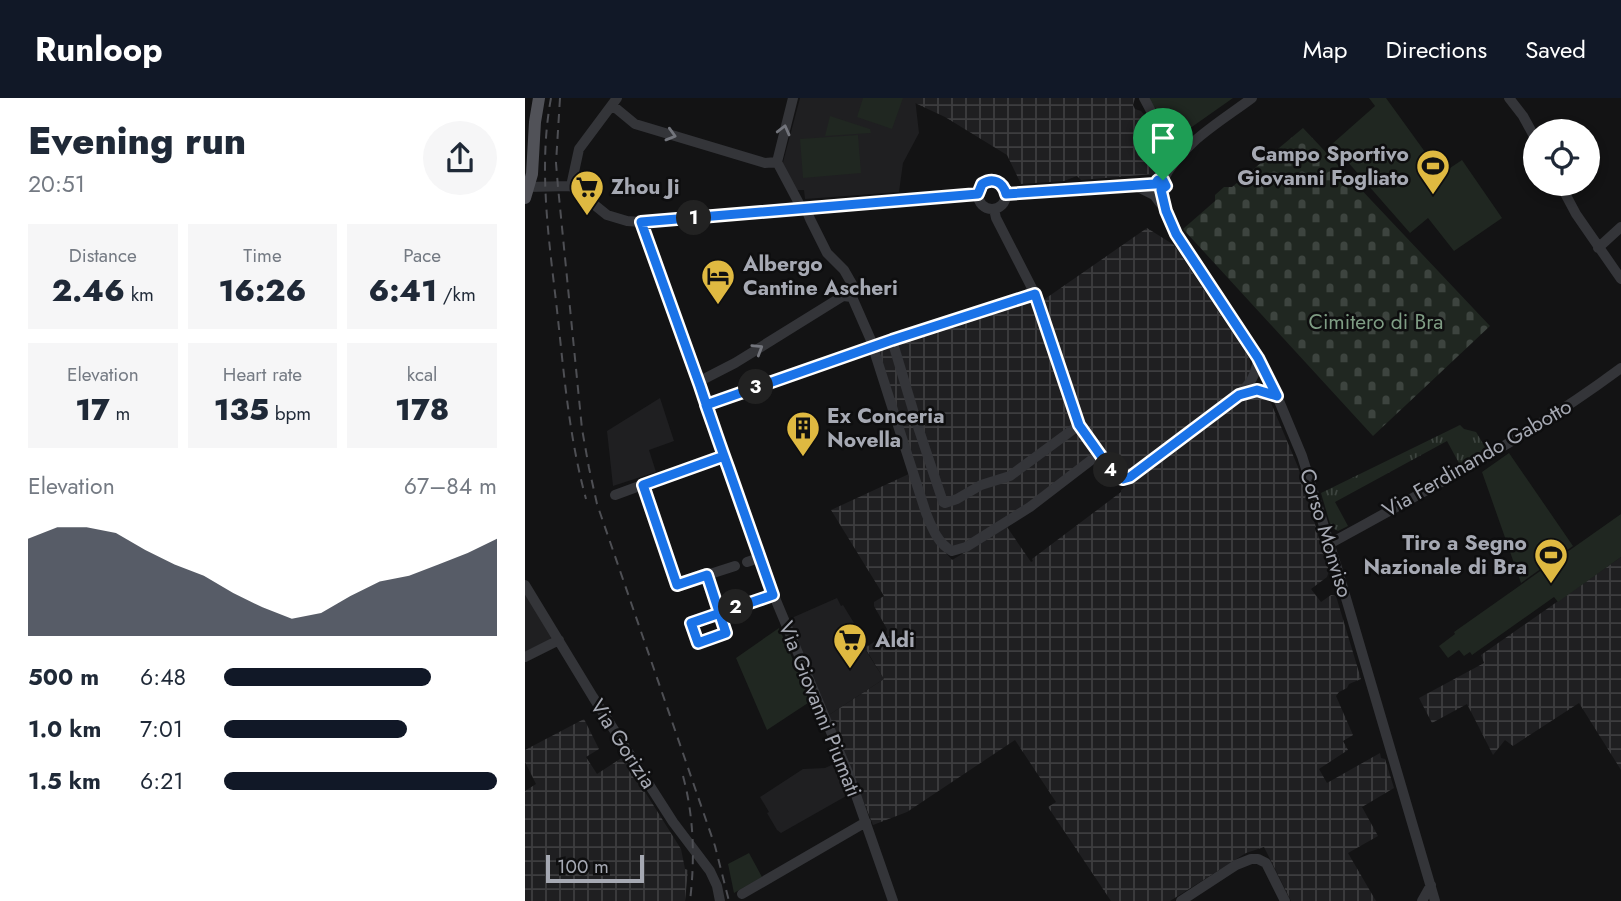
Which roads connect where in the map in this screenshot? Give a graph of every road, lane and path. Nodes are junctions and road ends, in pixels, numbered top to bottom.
1 (539, 98) edge
2 (793, 98) edge
3 (1144, 98) edge
4 (1251, 98) edge
5 (1509, 98) edge
6 (615, 101) edge
7 (1525, 119) edge
8 (1184, 150) junction
9 (777, 162) junction
10 (1160, 185) junction
11 (571, 186) junction
12 (1135, 186) junction
13 (526, 193) edge
14 (978, 194) junction
15 (1006, 194) junction
16 (1566, 196) edge
17 (994, 209) junction
18 (1166, 211) junction
19 (805, 212) junction
20 (641, 222) junction
21 (1621, 228) edge
22 (1598, 248) junction
23 (1621, 279) edge
24 (1035, 294) junction
25 (852, 297) junction
26 (892, 340) junction
27 (871, 342) junction
28 (1258, 358) junction
29 (1621, 368) edge
30 (1269, 378) junction
31 (698, 382) junction
32 (1254, 386) junction
33 (1277, 396) junction
34 (706, 405) junction
35 (1079, 425) junction
36 (1099, 454) junction
37 (724, 456) junction
38 (643, 485) junction
39 (615, 495) dead end
40 (1329, 544) junction
41 (759, 558) junction
42 (747, 562) dead end
43 (735, 566) dead end
44 (707, 575) junction
45 (525, 585) edge
46 (773, 595) junction
47 (559, 640) junction
48 (525, 657) edge
49 (866, 822) junction
50 (1431, 886) junction
51 (742, 894) dead end
52 (720, 901) edge
53 (893, 901) edge
54 (1181, 901) edge
55 (1285, 901) edge
56 (1422, 901) edge
57 (1435, 901) edge

1 - 13 main road
9 -> 2 street
3 - 8 street
4 - 8 street
5 - 7 street
6 -> 9 street
6 - 11 street
8 - 10 street
9 - 19 street
10 - 12 street
10 - 18 street, Corso Monviso
11 - 13 street
11 - 20 street
12 - 15 street
12 - 18 street
14 - 15 street
14 - 17 street
14 - 19 street
15 - 17 street
16 - 22 street
17 - 24 street
18 - 28 street, Corso Monviso
19 - 20 street
19 - 25 street
20 - 31 street, Via Giovanni Piumati
21 - 22 street
22 - 23 street
24 - 26 street
24 - 35 street
25 - 27 street
31 -> 25 street
26 - 27 street
26 - 35 street
27 - 34 street
27 - 36 street
28 - 30 street, Corso Monviso
28 - 32 street
29 - 40 street, Via Ferdinando Gabotto
30 - 32 street
30 - 33 street, Corso Monviso
31 - 34 street, Via Giovanni Piumati
32 - 33 street
32 - 36 street
33 - 40 street, Corso Monviso
34 - 37 street, Via Giovanni Piumati
35 - 36 street
37 - 38 street
37 - 41 street, Via Giovanni Piumati
38 - 39 street
38 - 44 street
40 - 50 street, Corso Monviso
41 - 42 street
41 - 46 street, Via Giovanni Piumati
43 - 44 street
44 - 46 street
45 - 47 street, Via Gorizia
46 - 49 street, Via Giovanni Piumati
47 - 48 street
47 - 52 street, Via Gorizia
49 - 51 street
49 - 53 street, Via Giovanni Piumati
50 - 56 street
50 - 57 street, Corso Monviso
54 - 55 street

